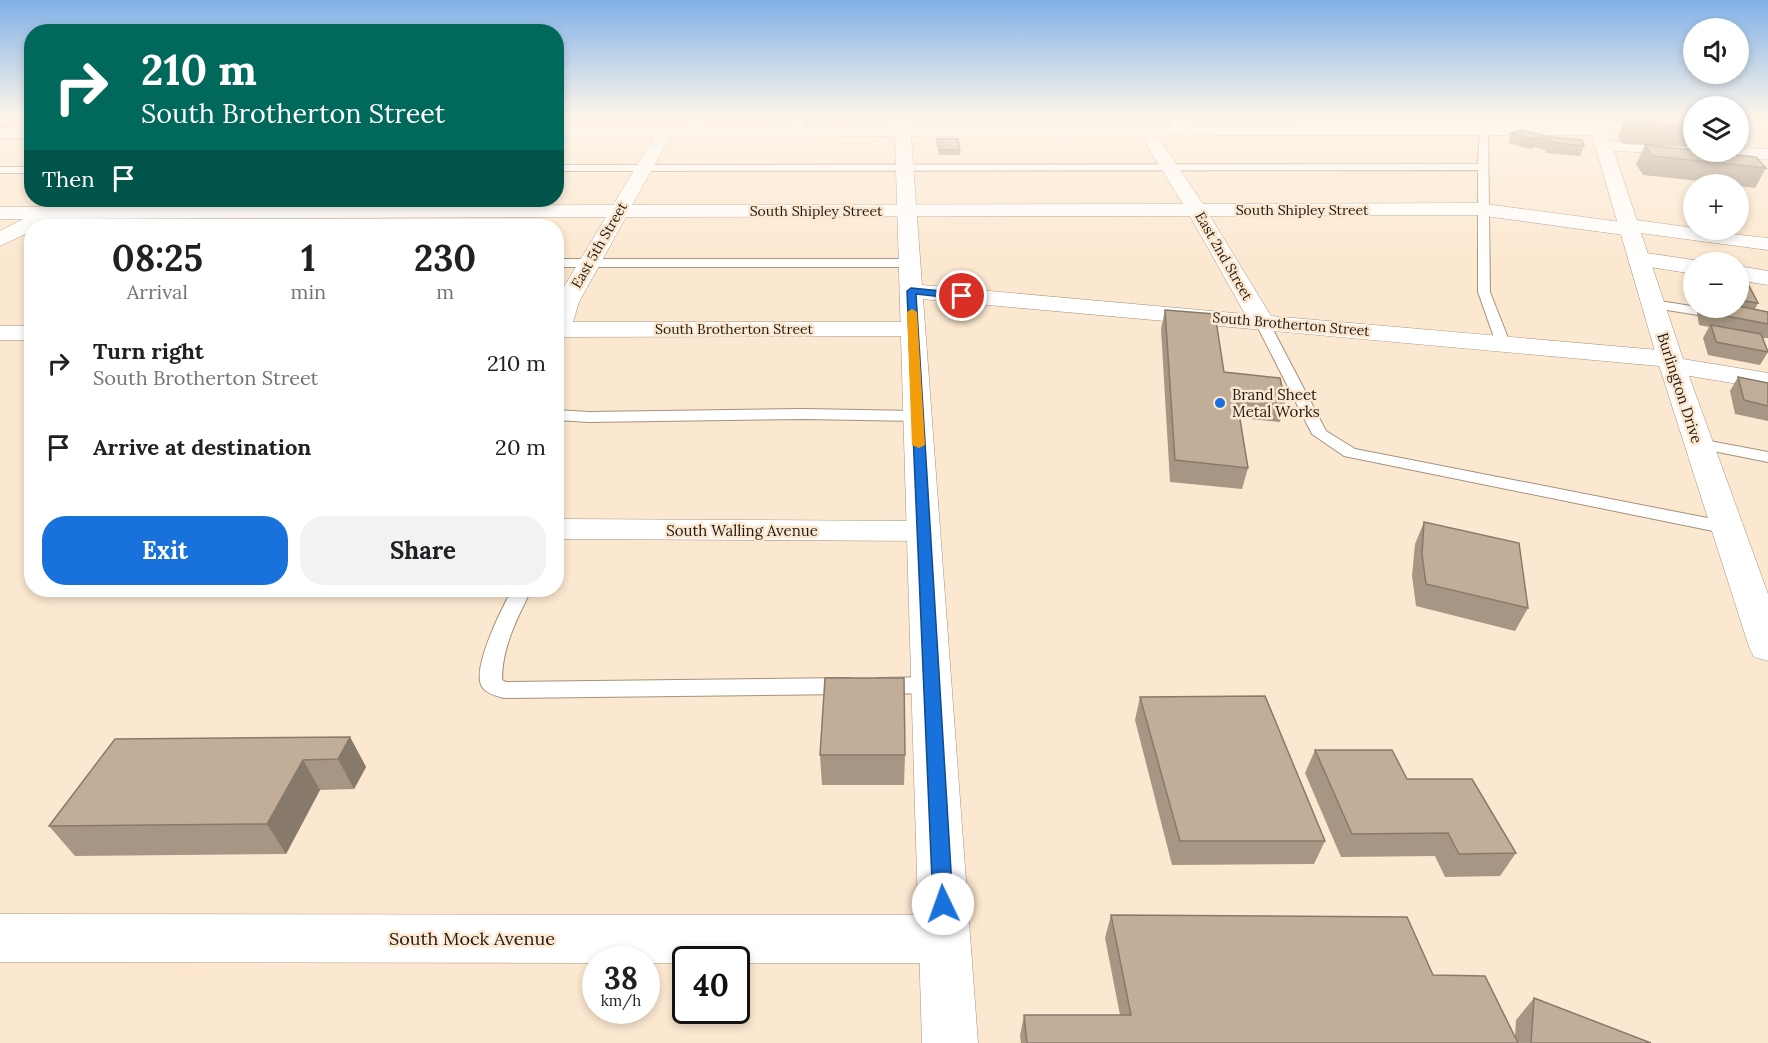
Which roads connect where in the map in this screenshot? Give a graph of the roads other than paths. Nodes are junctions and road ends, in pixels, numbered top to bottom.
1 (645, 166) edge
2 (1169, 166) junction
3 (1612, 166) edge
4 (904, 167) junction
5 (1483, 167) joint
6 (564, 168) edge
7 (643, 169) junction
8 (0, 170) edge
9 (24, 170) edge
10 (59, 207) edge
11 (303, 207) edge
12 (390, 207) edge
13 (1484, 209) junction
14 (1197, 210) junction
15 (907, 211) junction
16 (618, 212) junction
17 (0, 213) edge
18 (48, 213) junction
19 (37, 219) edge
20 (24, 226) edge
21 (1630, 228) junction
22 (0, 240) edge
23 (1768, 244) edge
24 (1639, 260) junction
25 (564, 263) edge
26 (589, 263) junction
27 (1683, 266) edge
28 (1749, 275) edge
29 (911, 277) junction
30 (1768, 278) edge
31 (1653, 304) junction
32 (564, 311) edge
33 (1262, 322) junction
34 (1768, 322) edge
35 (912, 329) junction
36 (564, 331) edge
37 (0, 333) edge
38 (24, 333) edge
39 (1503, 343) junction
40 (1671, 362) junction
41 (1768, 381) edge
42 (564, 415) edge
43 (917, 416) junction
44 (1699, 444) junction
45 (1768, 457) edge
46 (1728, 528) junction
47 (564, 530) edge
48 (924, 531) junction
49 (518, 597) edge
50 (1768, 647) edge
51 (931, 685) junction
52 (0, 938) edge
53 (945, 939) junction
54 (950, 1043) edge

1 - 7 street, East 5th Street
2 - 4 lane
2 - 5 lane
2 - 14 street, East 2nd Street
3 - 21 street, Burlington Drive
4 - 7 lane
4 - 15 street
5 - 13 lane
6 - 7 lane
7 - 16 street, East 5th Street
8 - 9 lane
10 - 18 street
11 - 18 street, South Shipley Street
12 - 16 street, South Shipley Street
13 - 14 street, South Shipley Street
13 - 21 street, South Shipley Street
13 - 39 lane
14 - 15 street, South Shipley Street
14 - 33 street, East 2nd Street
15 - 16 street, South Shipley Street
15 - 29 street
16 - 26 street, East 5th Street
17 - 18 street, South Shipley Street
18 - 19 street
20 - 22 street
21 - 23 street, South Shipley Street
21 - 24 street, Burlington Drive
24 - 27 street
24 - 31 street, Burlington Drive
25 - 26 lane
26 - 29 lane
26 - 32 street, East 5th Street
28 - 30 street
29 - 33 street, South Brotherton Street
29 - 35 street
31 - 34 lane
31 - 40 street, Burlington Drive
33 - 39 street, South Brotherton Street
33 - 46 lane
35 - 36 street, South Brotherton Street
35 - 43 street
37 - 38 street
39 - 40 street, South Brotherton Street
40 - 41 street, South Brotherton Street
40 - 44 street, Burlington Drive
42 - 43 lane
43 - 48 street
44 - 45 lane
44 - 46 street, Burlington Drive
46 - 50 street, Burlington Drive
47 - 48 street, South Walling Avenue
48 - 51 street
49 - 51 lane
51 - 53 street
52 - 53 street, South Mock Avenue
53 - 54 street

